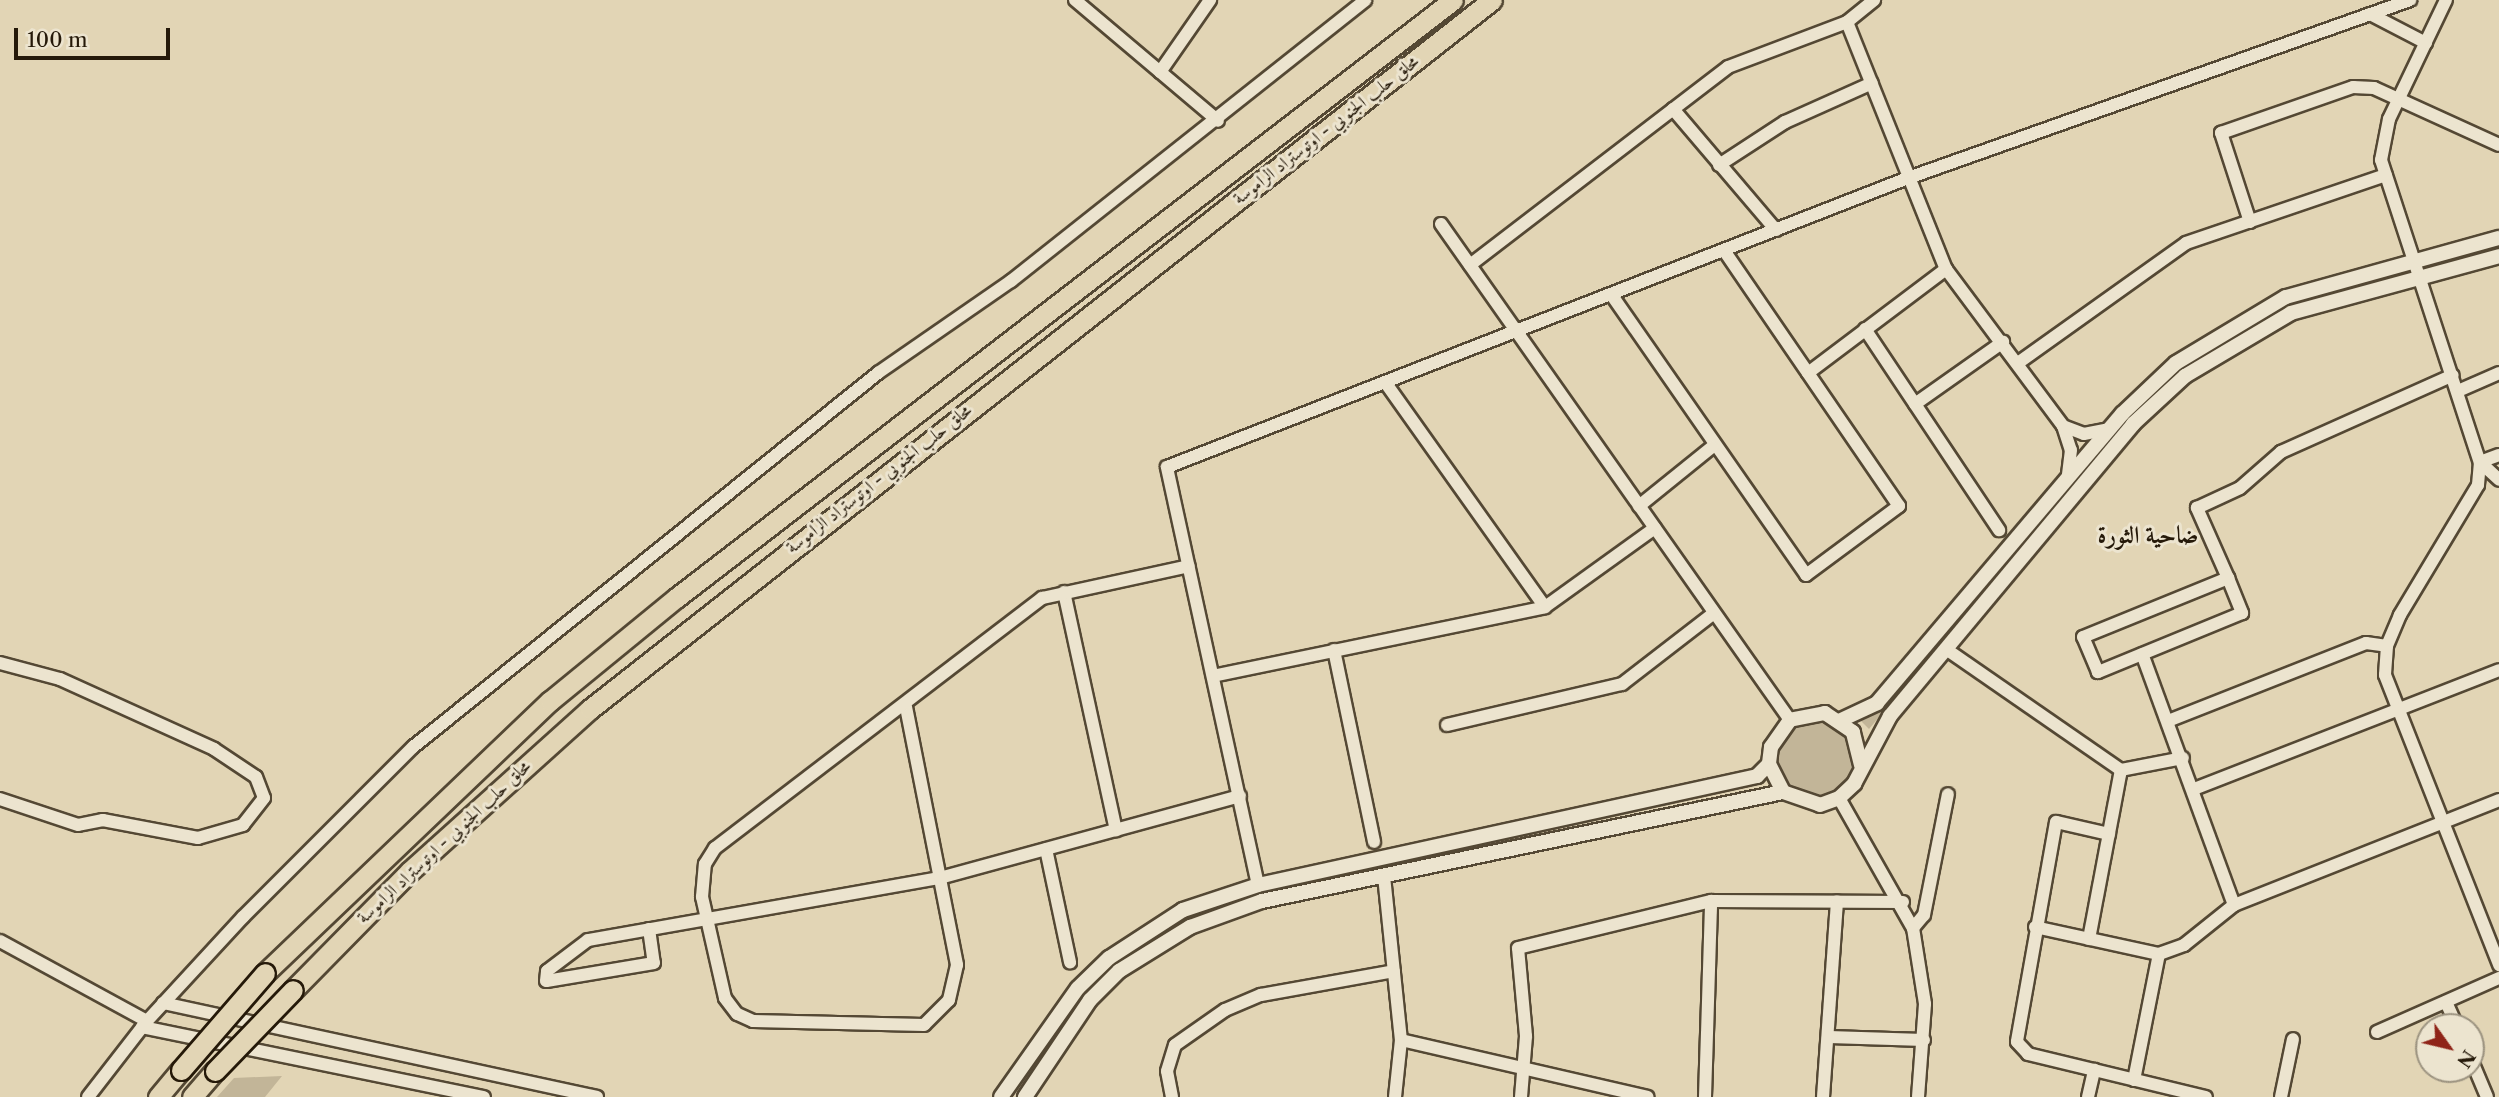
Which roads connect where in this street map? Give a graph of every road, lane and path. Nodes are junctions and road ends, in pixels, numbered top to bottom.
1 (1075, 0) edge
2 (1210, 0) edge
3 (1365, 0) edge
4 (1453, 0) edge
5 (1492, 0) edge
6 (1874, 0) edge
7 (2410, 0) edge
8 (2446, 0) edge
9 (2370, 14) junction
10 (1847, 22) junction
11 (2426, 43) junction
12 (1160, 72) junction
13 (1872, 83) junction
14 (2399, 100) junction
15 (1673, 109) junction
16 (1218, 121) junction
17 (2499, 145) edge
18 (1718, 165) junction
19 (2386, 175) junction
20 (1908, 178) junction
21 (2250, 222) junction
22 (1441, 224) dead end
23 (1776, 230) junction
24 (2499, 238) edge
25 (1724, 250) junction
26 (2499, 256) edge
27 (2416, 262) junction
28 (1470, 265) junction
29 (1946, 270) junction
30 (2421, 278) junction
31 (1611, 294) junction
32 (1865, 330) junction
33 (1516, 331) junction
34 (2003, 342) junction
35 (2018, 363) junction
36 (1808, 373) junction
37 (2499, 373) edge
38 (2453, 376) junction
39 (1385, 382) junction
40 (2458, 391) junction
41 (1915, 404) junction
42 (2063, 426) junction
43 (2109, 429) junction
44 (1712, 447) junction
45 (2499, 455) edge
46 (2480, 462) junction
47 (2068, 478) junction
48 (2499, 480) edge
49 (1639, 506) junction
50 (1655, 528) junction
51 (1999, 530) dead end
52 (1188, 566) junction
53 (2228, 578) junction
54 (1064, 592) junction
55 (1545, 607) junction
56 (1714, 613) junction
57 (2387, 646) junction
58 (1946, 649) junction
59 (1334, 650) junction
60 (2142, 654) junction
61 (0, 663) edge
62 (2499, 670) edge
63 (1213, 676) junction
64 (906, 706) junction
65 (2398, 709) junction
66 (1790, 720) junction
67 (1841, 720) junction
68 (2168, 721) junction
69 (1447, 725) dead end
70 (2183, 758) junction
71 (1769, 764) junction
72 (1861, 765) junction
73 (2121, 770) junction
74 (2194, 789) junction
75 (1783, 792) junction
76 (1948, 794) dead end
77 (1240, 796) junction
78 (1839, 798) junction
79 (0, 799) edge
80 (2499, 800) edge
81 (2443, 822) junction
82 (1116, 830) junction
83 (2109, 834) junction
84 (1374, 842) dead end
85 (1046, 849) junction
86 (1384, 876) junction
87 (940, 878) junction
88 (1258, 885) junction
89 (1712, 901) junction
90 (1837, 902) junction
91 (1903, 902) junction
92 (2234, 905) junction
93 (710, 917) junction
94 (2035, 927) junction
95 (649, 929) junction
96 (1913, 929) junction
97 (2089, 939) junction
98 (0, 941) edge
99 (2159, 954) junction
100 (1070, 962) dead end
101 (2499, 965) edge
102 (1394, 971) junction
103 (2499, 978) edge
104 (2446, 1002) junction
105 (163, 1003) junction
106 (2451, 1013) edge
107 (144, 1024) junction
108 (2377, 1032) dead end
109 (1829, 1037) junction
110 (1401, 1040) junction
111 (1924, 1040) junction
112 (2293, 1040) dead end
113 (1523, 1070) junction
114 (2094, 1070) junction
115 (2134, 1080) junction
116 (88, 1097) edge
117 (158, 1097) edge
118 (192, 1097) edge
119 (484, 1097) edge
120 (597, 1097) edge
121 (1001, 1097) edge
122 (1025, 1097) edge
123 (1172, 1097) edge
124 (1395, 1097) edge
125 (1521, 1097) edge
126 (1648, 1097) edge
127 (1705, 1097) edge
128 (1823, 1097) edge
129 (1918, 1097) edge
130 (2088, 1097) edge
131 (2206, 1097) edge
132 (2281, 1097) edge

1 - 12 street
2 - 12 street
3 - 16 street
4 - 117 highway, محلق حلب الجنوبي - اوتوستراد الراموسة, bridge
5 - 118 highway, محلق حلب الجنوبي - اوتوستراد الراموسة, bridge
6 - 10 street
7 - 9 street
8 - 11 street
9 - 11 street
9 - 20 street
10 - 13 street
10 - 15 street
11 - 14 street
12 - 16 street
13 - 18 street
13 - 20 street
14 - 17 street
14 - 19 street
14 - 21 street
15 - 18 street
15 - 28 street
16 - 105 street
18 - 23 street
19 - 21 street
19 - 27 street
20 - 23 street
20 - 29 street
21 - 35 street
22 - 28 street
23 - 25 street
24 - 27 street
25 - 31 street
25 - 36 street
26 - 30 street
27 - 30 street
27 - 43 street
28 - 33 street
29 - 32 street
29 - 34 street
30 - 38 street
30 - 58 street
31 - 33 street
31 - 44 street
32 - 36 street
32 - 41 street
33 - 39 street
33 - 49 street
34 - 35 street
34 - 41 street
35 - 42 street
36 - 44 street
37 - 40 street
38 - 40 street
38 - 53 street
39 - 52 street
39 - 55 street
40 - 46 street
41 - 51 street
42 - 43 street
42 - 47 street
43 - 47 street
44 - 49 street
45 - 46 street
46 - 48 street
46 - 57 street
47 - 67 street
49 - 50 street
50 - 55 street
50 - 56 street
52 - 54 street
52 - 63 street
53 - 60 street
53 - 60 street
54 - 64 street
54 - 82 street
55 - 59 street
56 - 66 street
56 - 69 street
57 - 65 street
57 - 68 street
58 - 72 street
58 - 73 street
59 - 63 street
59 - 84 street
60 - 68 street
61 - 79 street
62 - 65 street
63 - 77 street
64 - 87 street
64 - 93 street
65 - 74 street
65 - 81 street
66 - 67 street
66 - 71 street
67 - 72 street
68 - 70 street
70 - 73 street
70 - 74 street
71 - 75 street
71 - 88 street
72 - 78 street
73 - 83 street
74 - 92 street
75 - 78 street
75 - 86 street
76 - 96 street
77 - 82 street
77 - 88 street
78 - 91 street
80 - 81 street
81 - 92 street
81 - 101 street
82 - 85 street
83 - 94 street
83 - 97 street
85 - 87 street
85 - 100 street
86 - 102 street
86 - 122 street
87 - 93 street
87 - 93 street
88 - 121 street
89 - 90 street
89 - 113 street
89 - 127 street
90 - 91 street
90 - 109 street
91 - 96 street
92 - 99 street
93 - 95 street
94 - 97 street
94 - 114 street
95 - 95 street
96 - 111 street
97 - 99 street
98 - 107 street
99 - 115 street
102 - 110 street
102 - 123 street
103 - 104 street
104 - 106 street
104 - 108 street
105 - 107 street
105 - 120 street
107 - 116 street
107 - 119 street
109 - 111 street
109 - 128 street
110 - 113 street
110 - 124 street
111 - 129 street
112 - 132 street
113 - 125 street
113 - 126 street
114 - 115 street
114 - 130 street
115 - 131 street

